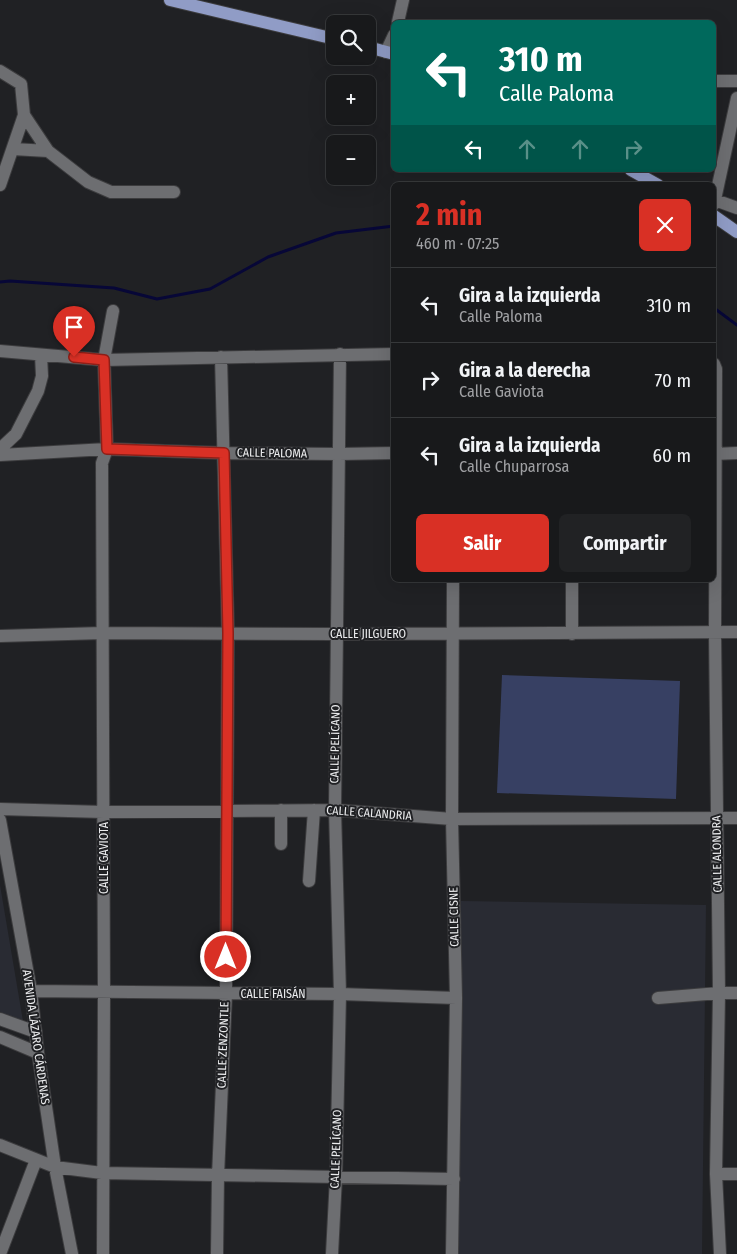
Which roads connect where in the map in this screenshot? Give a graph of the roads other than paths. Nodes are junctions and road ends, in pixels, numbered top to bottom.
1 (170, 0) edge
2 (403, 0) edge
3 (398, 20) edge
4 (326, 38) edge
5 (376, 49) edge
6 (390, 53) edge
7 (0, 71) edge
8 (716, 81) edge
9 (737, 82) edge
10 (737, 98) edge
11 (24, 115) junction
12 (13, 149) junction
13 (48, 151) junction
14 (635, 172) edge
15 (653, 182) edge
16 (0, 185) edge
17 (174, 192) dead end
18 (716, 193) edge
19 (716, 203) edge
20 (737, 208) edge
21 (716, 217) edge
22 (737, 232) edge
23 (112, 311) dead end
24 (0, 351) edge
25 (340, 354) junction
26 (391, 354) edge
27 (41, 355) junction
28 (221, 357) junction
29 (104, 360) junction
30 (0, 449) edge
31 (107, 449) junction
32 (93, 450) junction
33 (224, 453) junction
34 (391, 453) edge
35 (737, 453) edge
36 (339, 454) junction
37 (716, 454) edge
38 (0, 455) edge
39 (102, 463) junction
40 (454, 582) edge
41 (572, 582) edge
42 (715, 582) edge
43 (715, 632) junction
44 (737, 632) edge
45 (102, 633) junction
46 (228, 633) junction
47 (337, 634) junction
48 (452, 634) junction
49 (572, 634) junction
50 (0, 636) edge
51 (0, 809) edge
52 (227, 810) junction
53 (281, 810) junction
54 (314, 810) junction
55 (334, 810) junction
56 (103, 812) junction
57 (737, 818) edge
58 (452, 819) junction
59 (716, 819) junction
60 (0, 820) edge
61 (281, 844) dead end
62 (309, 881) dead end
63 (31, 991) junction
64 (104, 992) junction
65 (226, 993) junction
66 (719, 993) junction
67 (737, 993) edge
68 (340, 994) junction
69 (456, 998) junction
70 (658, 998) dead end
71 (0, 1019) edge
72 (36, 1032) junction
73 (0, 1036) edge
74 (38, 1053) junction
75 (0, 1145) edge
76 (36, 1160) junction
77 (55, 1167) junction
78 (102, 1173) junction
79 (716, 1174) junction
80 (737, 1174) edge
81 (218, 1176) junction
82 (336, 1177) junction
83 (454, 1179) junction
84 (2, 1253) edge
85 (72, 1254) edge
86 (103, 1254) edge
87 (217, 1254) edge
88 (332, 1254) edge
89 (452, 1254) edge
90 (720, 1254) edge

1 - 4 main road
2 - 3 street
5 - 6 main road
7 - 11 street
8 - 9 street
10 - 18 street
11 - 12 street
11 - 13 street
12 - 13 street
12 - 16 street
13 - 17 street
14 - 15 main road
19 - 20 street
21 - 22 main road
23 - 29 street, CALLE GAVIOTA
24 - 27 street
25 - 26 street
25 - 28 street
25 - 36 street, CALLE PELÍCANO
27 - 29 street
27 - 30 street
28 - 29 street
28 - 33 street, CALLE ZENZONTLE
29 - 31 street, CALLE GAVIOTA
31 - 32 street, CALLE PALOMA
31 - 33 street, CALLE PALOMA
31 - 39 street, CALLE GAVIOTA
32 - 38 street, CALLE PALOMA
32 - 39 street
33 - 36 street, CALLE PALOMA
33 - 46 street, CALLE ZENZONTLE
34 - 36 street, CALLE PALOMA
35 - 37 street
36 - 47 street, CALLE PELÍCANO
39 - 45 street, CALLE GAVIOTA
40 - 48 street, CALLE CISNE
41 - 49 street
42 - 43 street, CALLE ALONDRA
43 - 44 street, CALLE JILGUERO
43 - 49 street, CALLE JILGUERO
43 - 59 street, CALLE ALONDRA
45 - 46 street, CALLE JILGUERO
45 - 50 street, CALLE JILGUERO
45 - 56 street, CALLE GAVIOTA
46 - 47 street, CALLE JILGUERO
46 - 52 street, CALLE ZENZONTLE
47 - 48 street, CALLE JILGUERO
47 - 55 street, CALLE PELÍCANO
48 - 49 street, CALLE JILGUERO
48 - 58 street, CALLE CISNE
51 - 56 street, CALLE CALANDRIA
52 - 53 street, CALLE CALANDRIA
52 - 56 street, CALLE CALANDRIA
52 - 65 street, CALLE ZENZONTLE
53 - 54 street, CALLE CALANDRIA
53 - 61 street
54 - 55 street, CALLE CALANDRIA
54 - 62 street
55 - 58 street, CALLE CALANDRIA
55 - 68 street, CALLE PELÍCANO
56 - 64 street, CALLE GAVIOTA
57 - 59 street, CALLE CALANDRIA
58 - 59 street, CALLE CALANDRIA
58 - 69 street, CALLE CISNE
59 - 66 street, CALLE ALONDRA
60 - 63 street, AVENIDA LÁZARO CÁRDENAS
63 - 64 street, CALLE FAISÁN
63 - 72 street, AVENIDA LÁZARO CÁRDENAS
64 - 65 street, CALLE FAISÁN
64 - 78 street, CALLE GAVIOTA
65 - 68 street, CALLE FAISÁN
65 - 81 street, CALLE ZENZONTLE
66 - 67 street
66 - 70 street
66 - 79 street, CALLE ALONDRA
68 - 69 street, CALLE FAISÁN
68 - 82 street, CALLE PELÍCANO
69 - 83 street, CALLE CISNE
71 - 72 street
72 - 74 street, AVENIDA LÁZARO CÁRDENAS
73 - 74 street
74 - 77 street, AVENIDA LÁZARO CÁRDENAS
75 - 76 street
76 - 77 street
76 - 84 street
77 - 78 street
77 - 85 street, AVENIDA LÁZARO CÁRDENAS
78 - 81 street
78 - 86 street, CALLE GAVIOTA
79 - 80 street
79 - 90 street, CALLE ALONDRA
81 - 82 street
81 - 87 street, CALLE ZENZONTLE
82 - 83 street
82 - 88 street, CALLE PELÍCANO
83 - 89 street, CALLE CISNE

